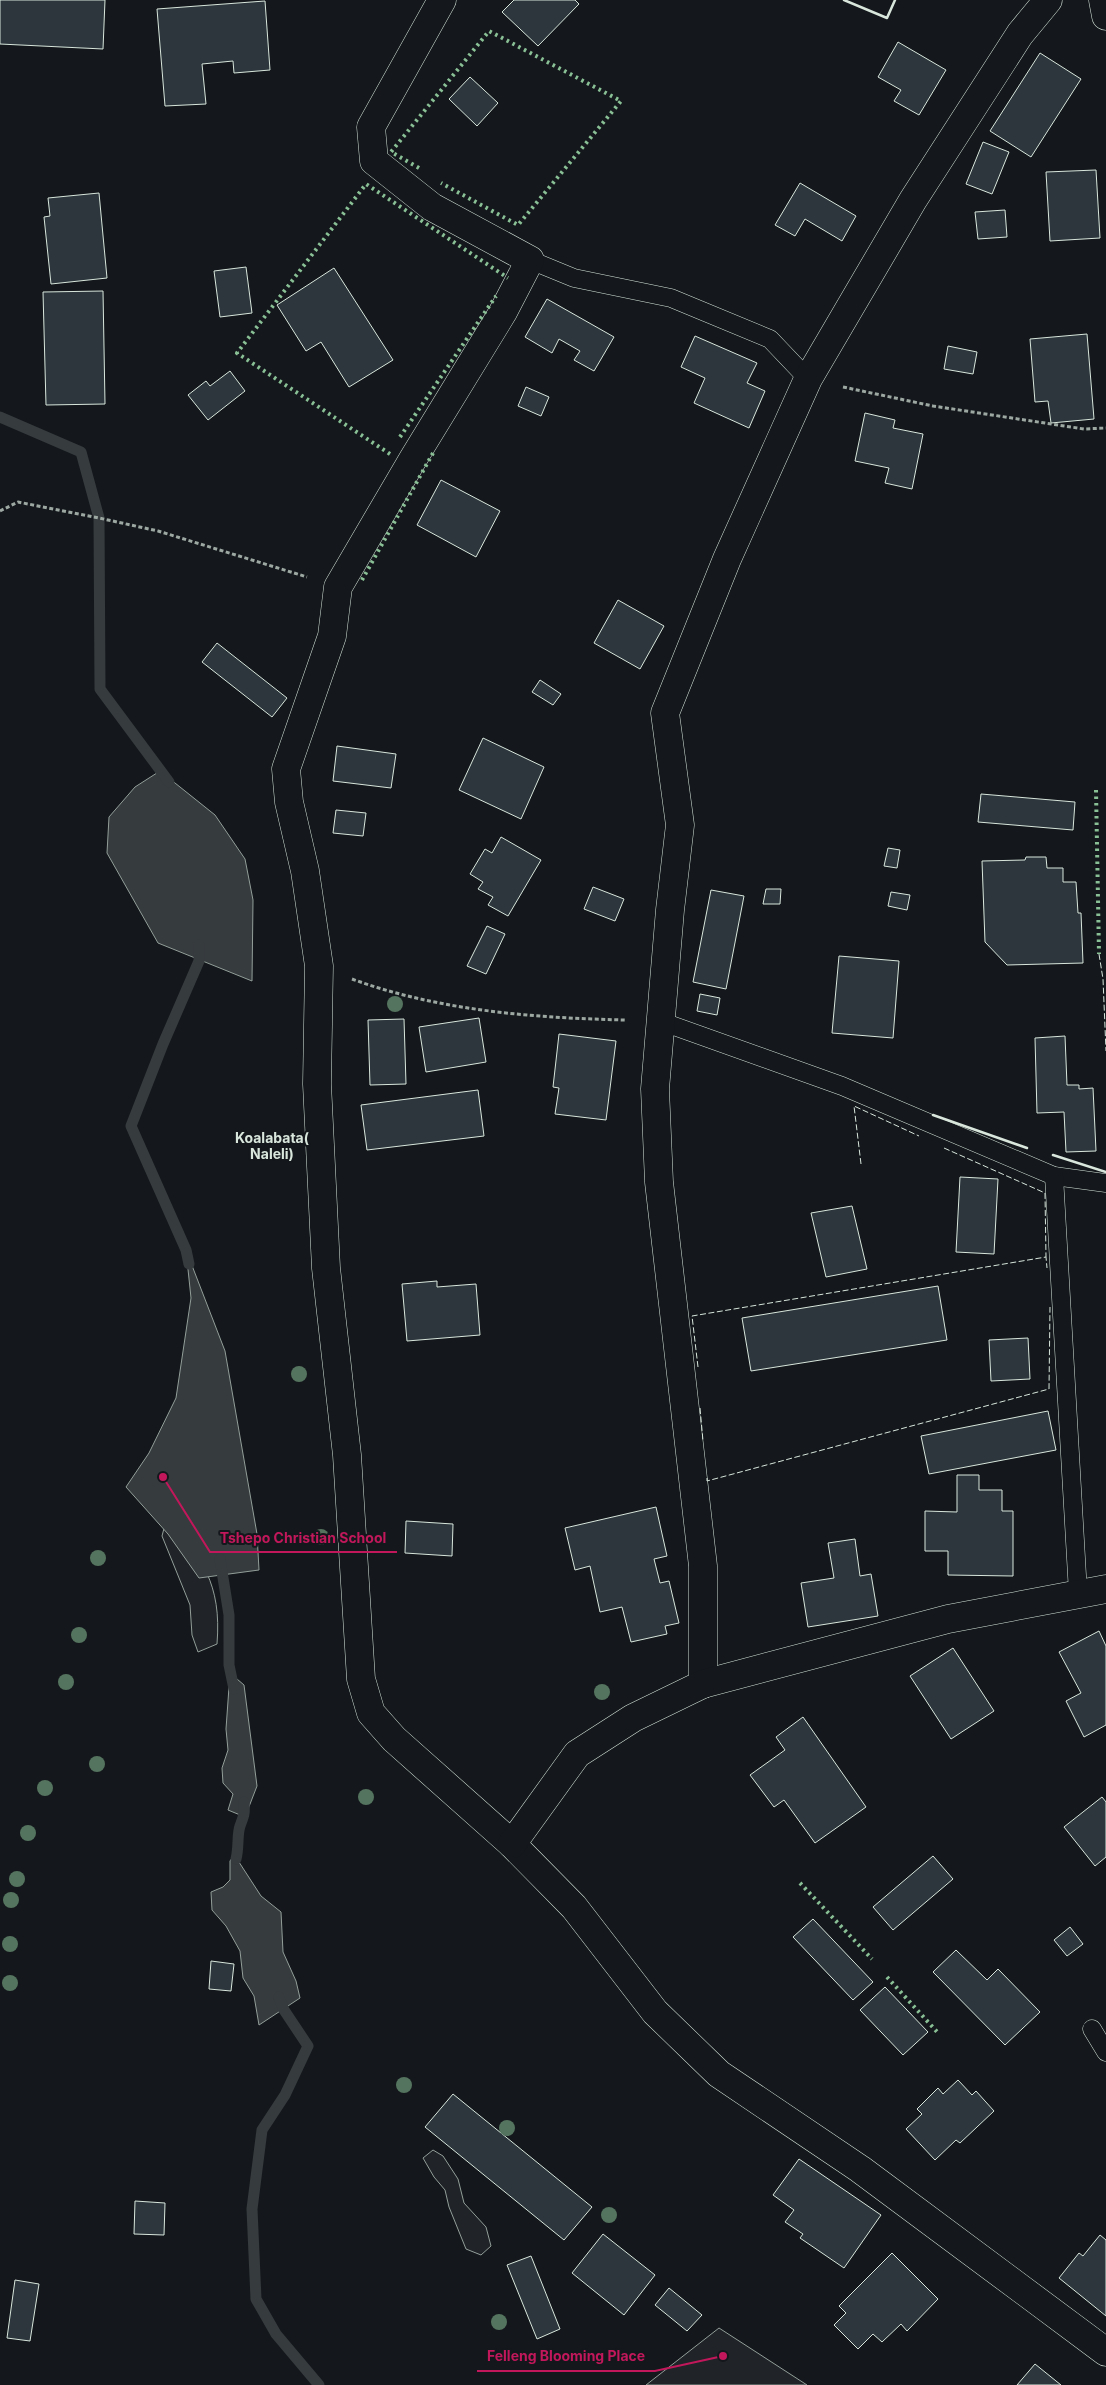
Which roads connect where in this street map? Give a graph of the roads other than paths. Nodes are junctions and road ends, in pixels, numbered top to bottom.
1 (442, 0) edge
2 (1048, 0) edge
3 (1103, 0) edge
4 (1106, 16) edge
5 (530, 260) junction
6 (808, 379) junction
7 (660, 1021) junction
8 (1054, 1176) junction
9 (1106, 1183) edge
10 (1106, 1588) edge
11 (1078, 1594) junction
12 (703, 1684) junction
13 (512, 1844) junction
14 (1092, 2030) dead end
15 (1106, 2052) edge
16 (1106, 2352) edge

1 - 5 street
2 - 6 street
3 - 4 street
5 - 6 lane
5 - 13 street
6 - 7 street
7 - 8 lane
7 - 12 street
8 - 9 lane
8 - 11 lane
10 - 11 street
11 - 12 street
12 - 13 street
13 - 16 street
14 - 15 lane

